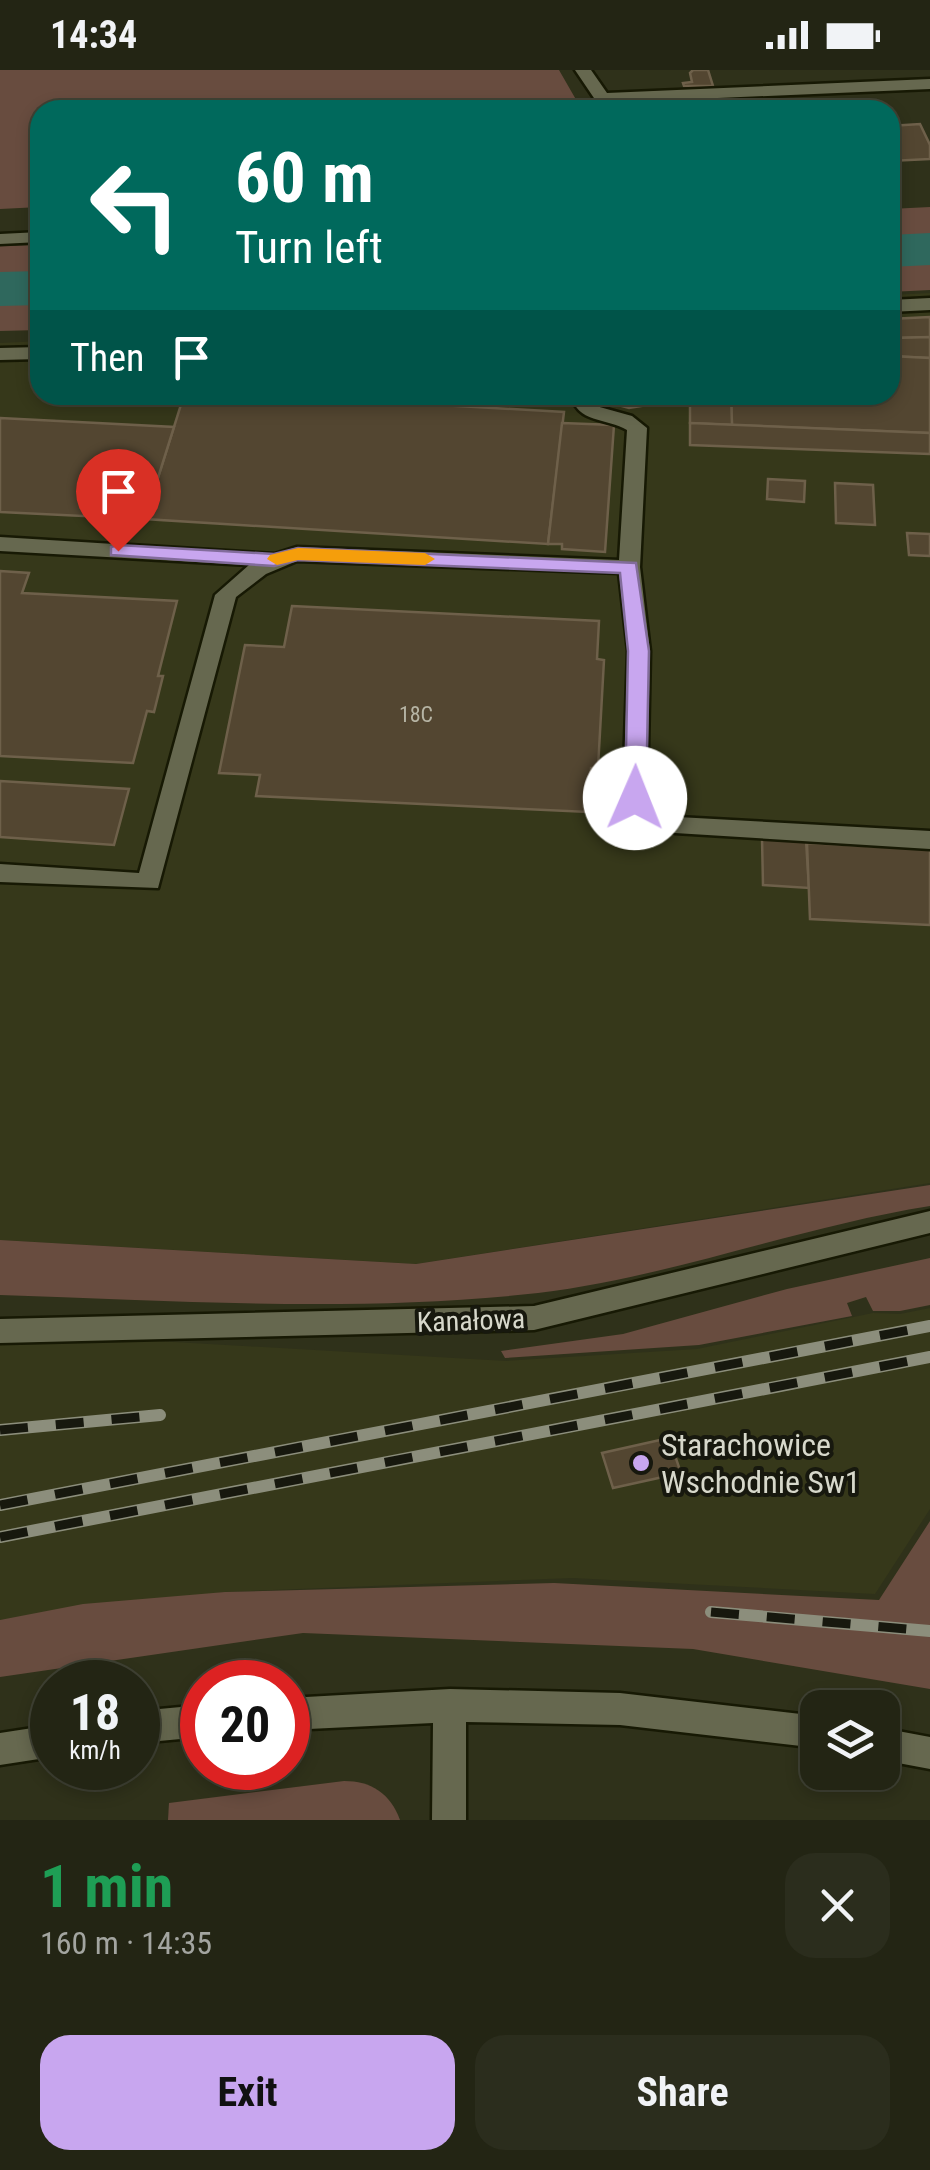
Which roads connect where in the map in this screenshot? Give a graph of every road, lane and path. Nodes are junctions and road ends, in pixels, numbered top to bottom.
1 (583, 70) edge
2 (930, 84) edge
3 (602, 100) edge
4 (669, 100) edge
5 (0, 238) edge
6 (30, 238) edge
7 (930, 304) edge
8 (900, 306) edge
9 (30, 352) edge
10 (0, 354) edge
11 (583, 405) edge
12 (0, 544) edge
13 (274, 560) junction
14 (630, 567) junction
15 (930, 840) edge
16 (0, 873) edge
17 (930, 1222) edge
18 (0, 1331) edge
19 (450, 1705) junction
20 (310, 1713) edge
21 (800, 1728) edge
22 (30, 1745) edge
23 (900, 1748) edge
24 (0, 1750) edge
25 (930, 1754) edge
26 (450, 1820) edge

1 - 3 street
2 - 4 street
5 - 6 street
7 - 8 street
9 - 10 street
11 - 14 street
12 - 13 street
13 - 14 street
13 - 16 street
14 - 15 street
17 - 18 street, Kanałowa
19 - 20 street
19 - 21 street
19 - 26 street
22 - 24 street
23 - 25 street

